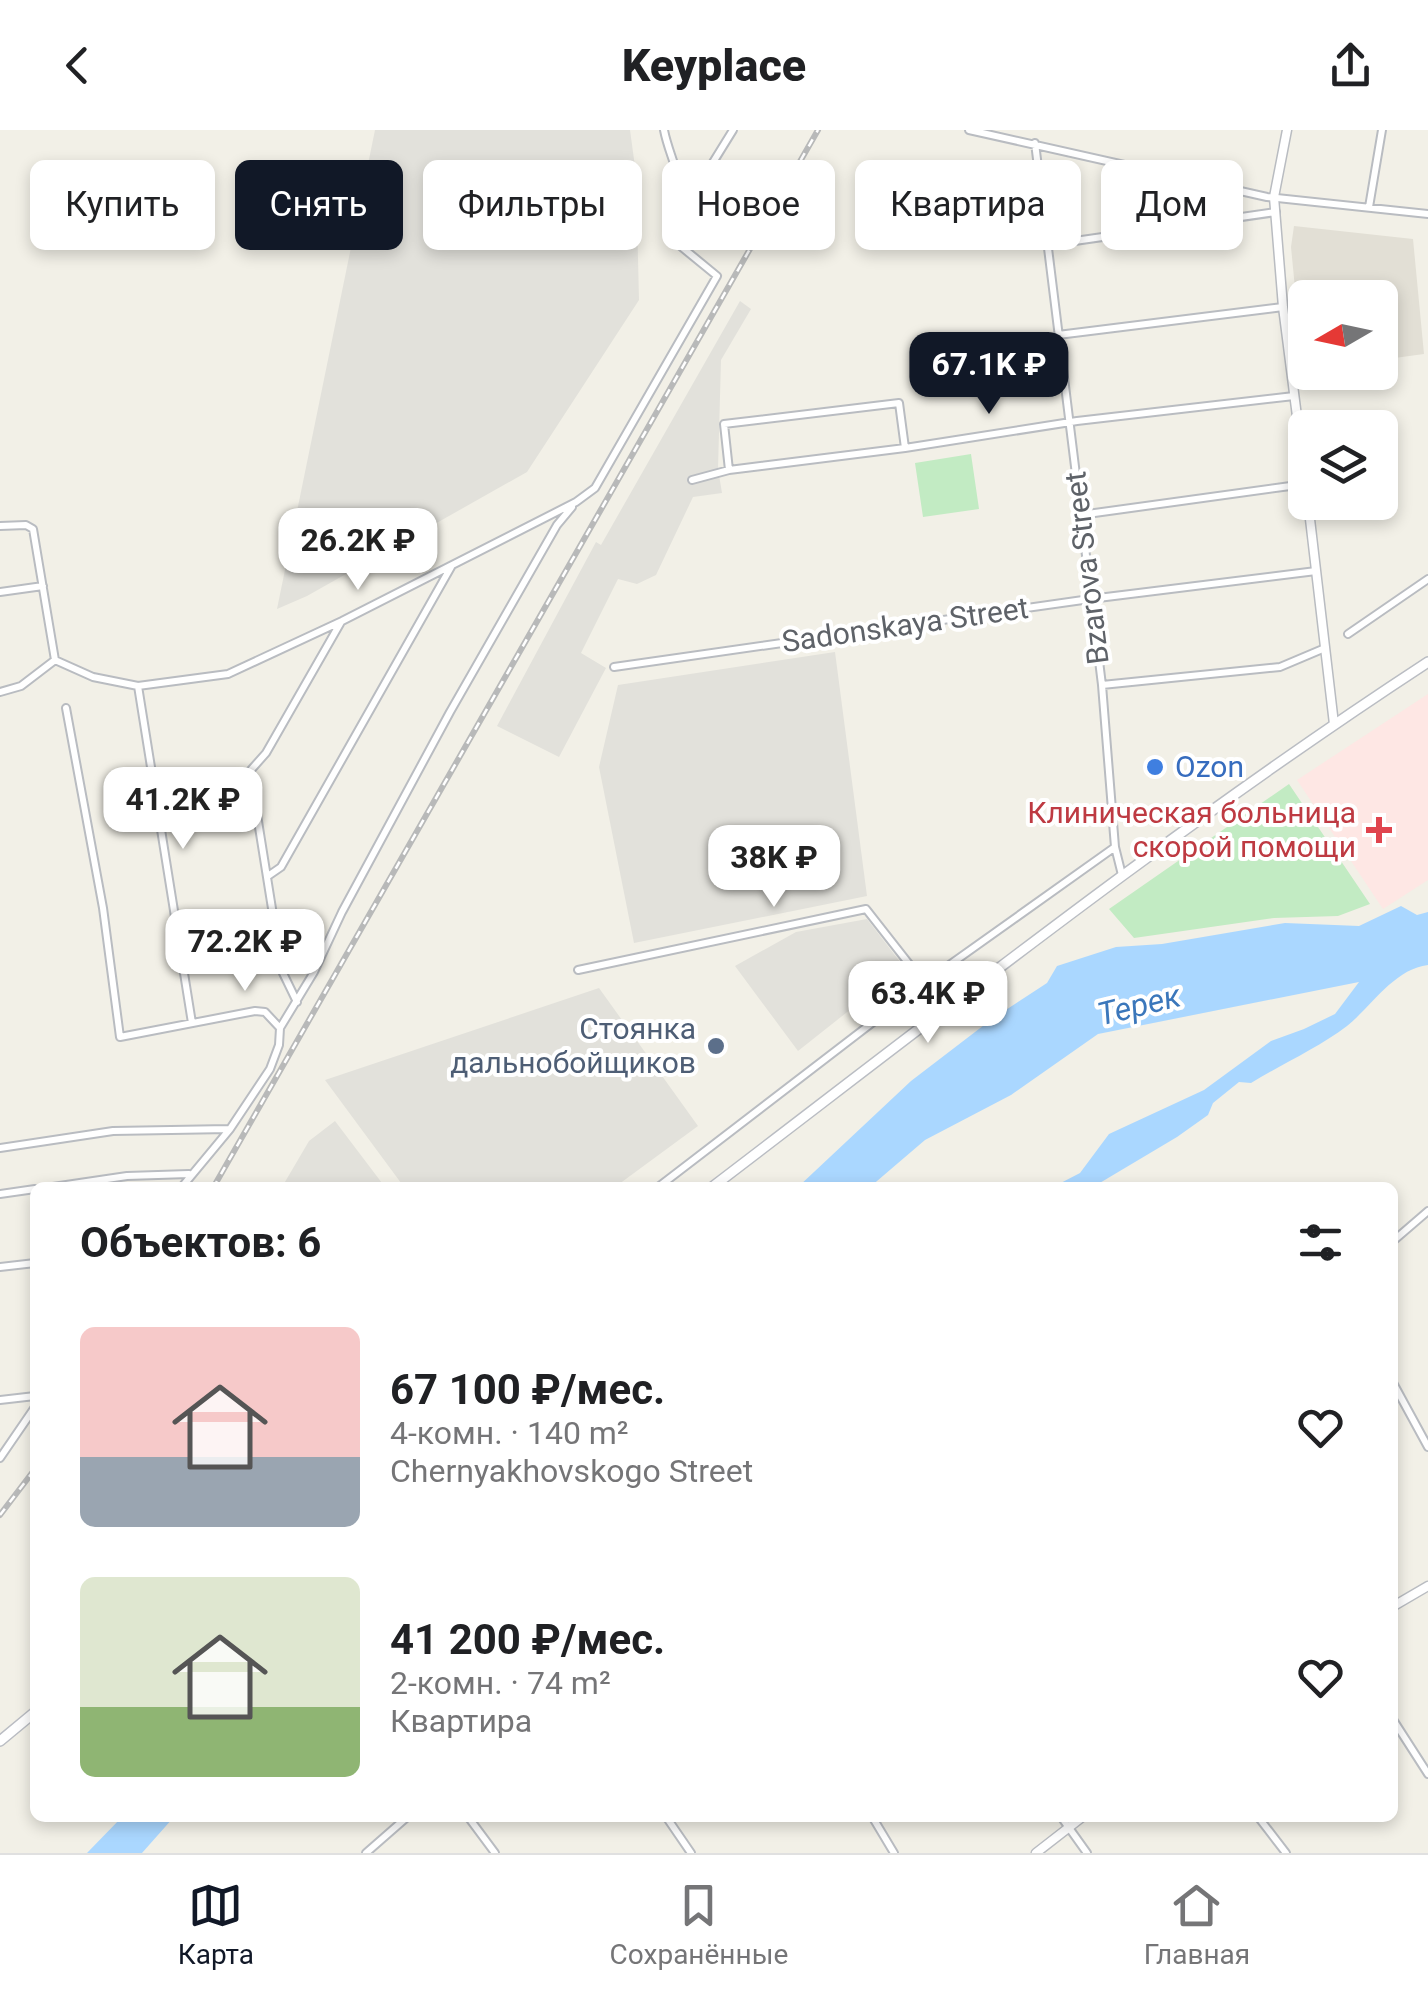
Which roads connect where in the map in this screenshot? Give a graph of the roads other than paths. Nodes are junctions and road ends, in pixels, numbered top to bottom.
1 (664, 130) edge
2 (733, 130) edge
3 (969, 130) edge
4 (1287, 130) edge
5 (1382, 130) edge
6 (1035, 143) junction
7 (674, 160) edge
8 (714, 160) edge
9 (1037, 160) edge
10 (1274, 198) junction
11 (1368, 207) junction
12 (1276, 212) junction
13 (1428, 214) edge
14 (1081, 240) edge
15 (686, 250) edge
16 (1048, 250) edge
17 (1283, 307) junction
18 (1058, 335) junction
19 (1294, 396) junction
20 (1296, 410) edge
21 (1070, 423) junction
22 (904, 448) junction
23 (729, 470) junction
24 (692, 480) dead end
25 (1288, 484) edge
26 (576, 502) junction
27 (1080, 516) junction
28 (1310, 520) edge
29 (0, 526) edge
30 (451, 566) junction
31 (1316, 571) junction
32 (1428, 580) edge
33 (43, 586) junction
34 (0, 592) edge
35 (1090, 599) junction
36 (342, 621) junction
37 (1348, 634) dead end
38 (1326, 648) junction
39 (55, 660) junction
40 (1428, 662) edge
41 (614, 668) dead end
42 (1102, 685) junction
43 (138, 686) junction
44 (0, 692) edge
45 (66, 708) dead end
46 (1334, 724) junction
47 (1115, 847) junction
48 (1122, 874) junction
49 (268, 876) junction
50 (578, 970) dead end
51 (924, 983) junction
52 (296, 1002) junction
53 (192, 1023) junction
54 (280, 1028) junction
55 (230, 1129) junction
56 (0, 1148) edge
57 (190, 1174) junction
58 (86, 1182) edge
59 (185, 1182) edge
60 (665, 1182) edge
61 (719, 1182) edge
62 (30, 1190) edge
63 (0, 1194) edge
64 (1428, 1211) edge
65 (1398, 1237) edge
66 (30, 1263) edge
67 (0, 1267) edge
68 (1398, 1391) edge
69 (30, 1397) edge
70 (0, 1400) edge
71 (30, 1414) edge
72 (1428, 1447) edge
73 (0, 1458) edge
74 (1428, 1586) edge
75 (1398, 1604) edge
76 (30, 1716) edge
77 (1398, 1727) edge
78 (0, 1741) edge
79 (1428, 1774) edge
80 (401, 1822) edge
81 (472, 1822) edge
82 (671, 1822) edge
83 (875, 1822) edge
84 (1065, 1822) edge
85 (1075, 1822) edge
86 (1263, 1822) edge
87 (1068, 1827) junction
88 (366, 1853) edge
89 (495, 1853) edge
90 (691, 1853) edge
91 (894, 1853) edge
92 (1036, 1853) edge
93 (1088, 1853) edge
94 (1286, 1853) edge

1 - 7 street
2 - 8 street
3 - 6 street
4 - 10 street
5 - 11 street
6 - 9 street, Bzarova Street
6 - 10 street
10 - 11 street
10 - 12 street
11 - 13 street
12 - 14 street
12 - 17 street
15 - 26 street
16 - 18 street, Bzarova Street
17 - 18 street
17 - 19 street
18 - 21 street, Bzarova Street
19 - 20 street
19 - 21 street
21 - 22 street
21 - 27 street, Bzarova Street
22 - 23 street
22 - 23 street
23 - 24 street
25 - 27 street
26 - 30 street
26 - 52 street
27 - 35 street, Bzarova Street
28 - 31 street
29 - 33 street
30 - 36 street
30 - 49 street
31 - 35 street, Sadonskaya Street
31 - 38 street
32 - 37 street
33 - 34 street
33 - 39 street
35 - 41 street, Sadonskaya Street
35 - 42 street, Bzarova Street
36 - 43 street
36 - 49 street
38 - 42 street
38 - 46 street
39 - 43 street
39 - 44 street
40 - 46 main road
42 - 47 street, Bzarova Street
43 - 53 street
45 - 53 street
46 - 48 main road
47 - 48 street, Bzarova Street
47 - 51 street
48 - 61 main road
49 - 52 street
50 - 51 street
51 - 60 street
52 - 54 street
53 - 54 street
54 - 55 street
55 - 56 street
55 - 57 street
57 - 58 street
57 - 59 street
62 - 63 street
64 - 65 street
66 - 67 street
68 - 72 street
69 - 70 street
71 - 73 street
74 - 75 street
76 - 78 main road
77 - 79 street
80 - 88 street
81 - 89 street
82 - 90 street
83 - 91 street
84 - 87 street
85 - 87 street
86 - 94 street
87 - 92 street
87 - 93 street

